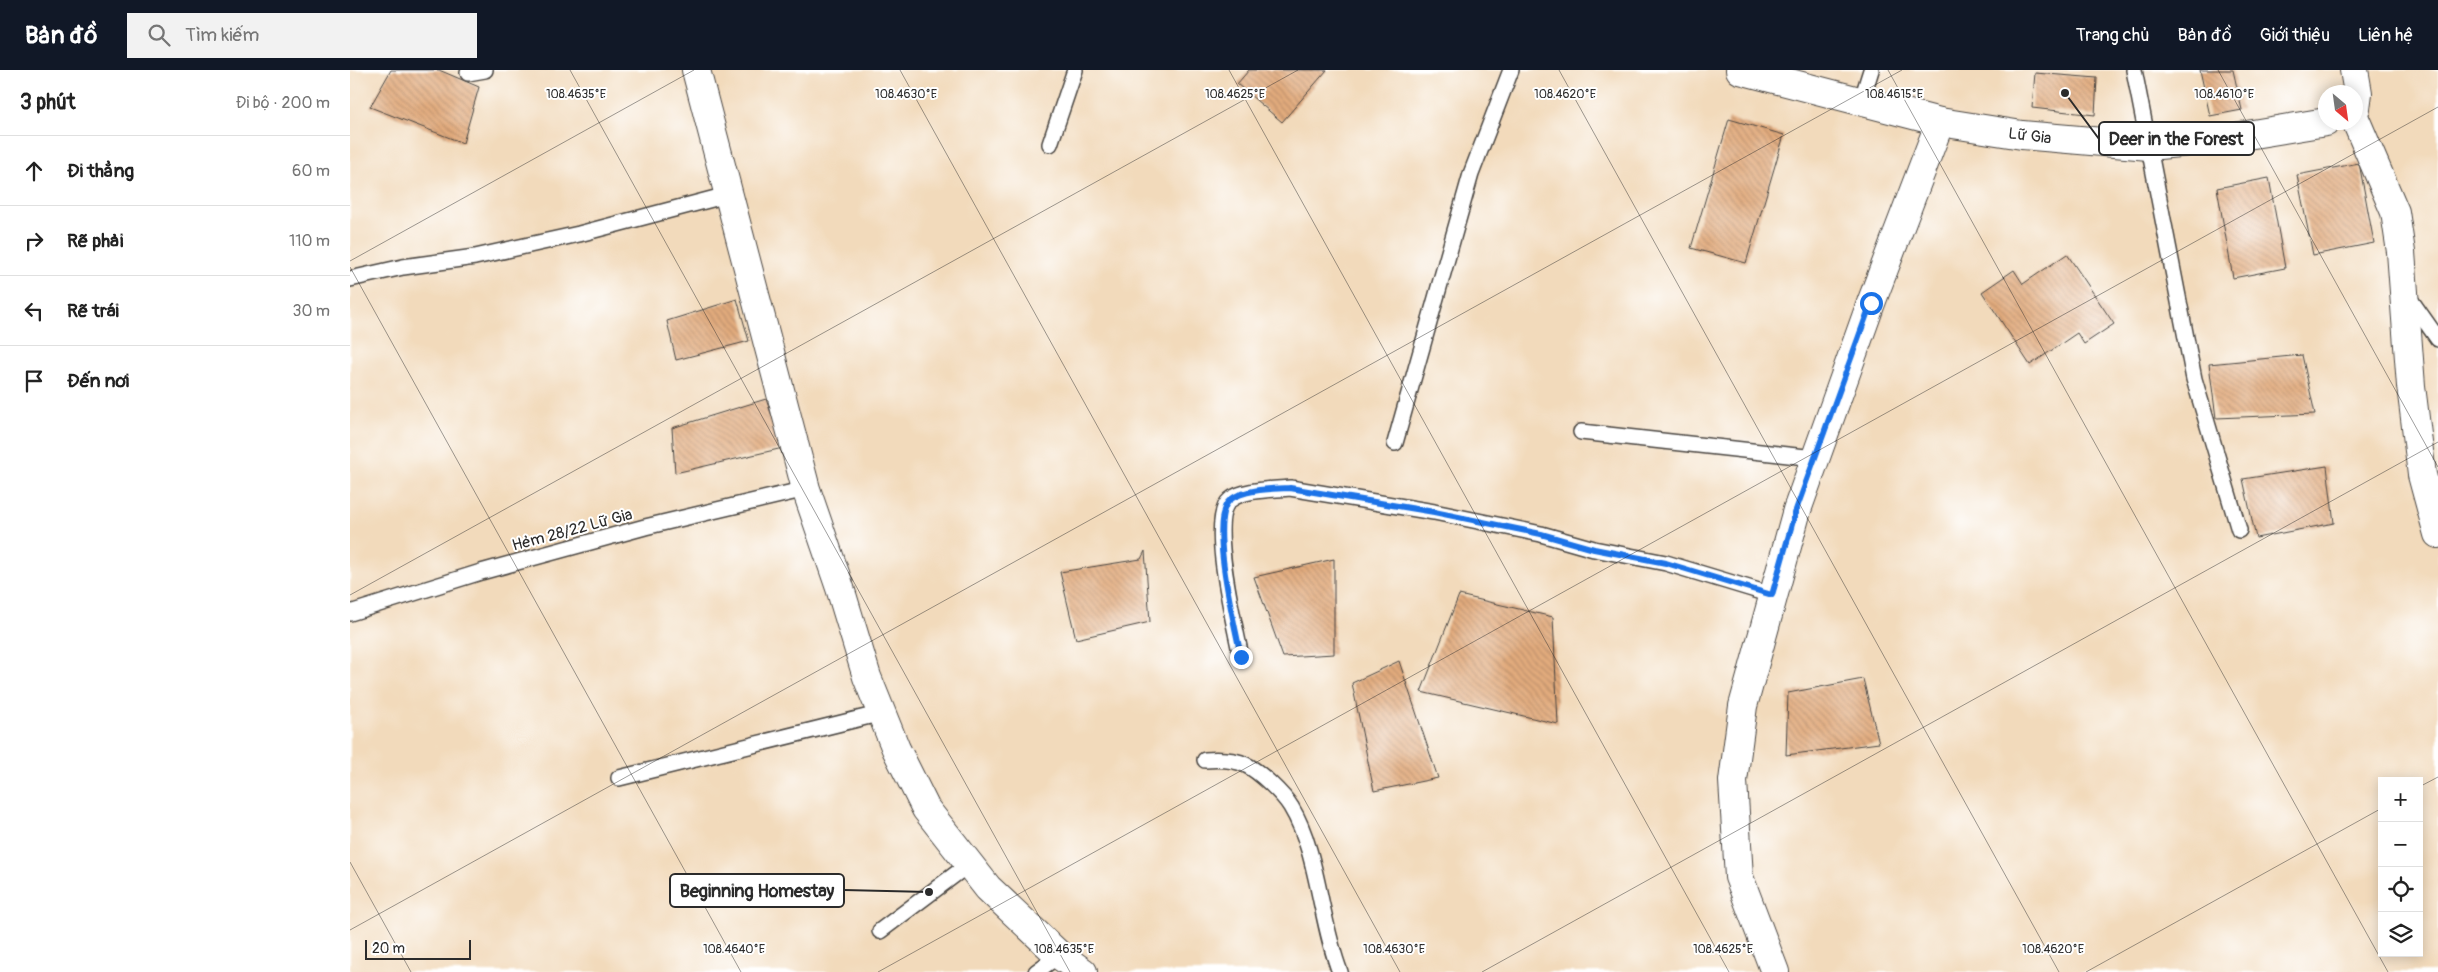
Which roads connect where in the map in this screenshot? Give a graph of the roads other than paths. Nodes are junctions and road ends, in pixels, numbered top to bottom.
1 (485, 70) edge
2 (696, 70) edge
3 (1075, 70) edge
4 (1511, 70) edge
5 (1871, 70) edge
6 (2134, 70) edge
7 (2354, 70) edge
8 (1745, 71) edge
9 (468, 73) dead end
10 (2357, 85) edge
11 (1861, 102) junction
12 (1940, 122) junction
13 (2318, 123) edge
14 (2360, 130) edge
15 (1050, 144) dead end
16 (2149, 146) junction
17 (731, 194) junction
18 (350, 279) edge
19 (2403, 290) junction
20 (2438, 338) edge
21 (1582, 432) dead end
22 (1395, 443) dead end
23 (1815, 458) junction
24 (806, 489) junction
25 (2239, 530) dead end
26 (2438, 534) edge
27 (1772, 595) junction
28 (350, 613) edge
29 (1241, 657) dead end
30 (882, 714) junction
31 (1205, 760) dead end
32 (619, 778) dead end
33 (969, 864) junction
34 (880, 931) dead end
35 (1059, 955) junction
36 (1036, 972) edge
37 (1083, 972) edge
38 (1340, 972) edge
39 (1775, 972) edge

1 - 9 lane
2 - 17 street
3 - 15 lane
4 - 22 lane
5 - 11 lane
6 - 16 lane
7 - 10 street
8 - 11 street, Lữ Gia
11 - 12 street, Lữ Gia
12 - 16 street, Lữ Gia
12 - 23 street
13 - 16 street, Lữ Gia
14 - 19 street
16 - 25 lane
17 - 18 lane
17 - 24 street
19 - 20 lane
19 - 26 street
21 - 23 lane
23 - 27 street
24 - 28 lane, Hẻm 28/22 Lữ Gia
24 - 30 street
27 - 29 lane
27 - 39 street
30 - 32 lane
30 - 33 street
31 - 38 lane
33 - 34 lane
33 - 35 street
35 - 36 lane
35 - 37 street

